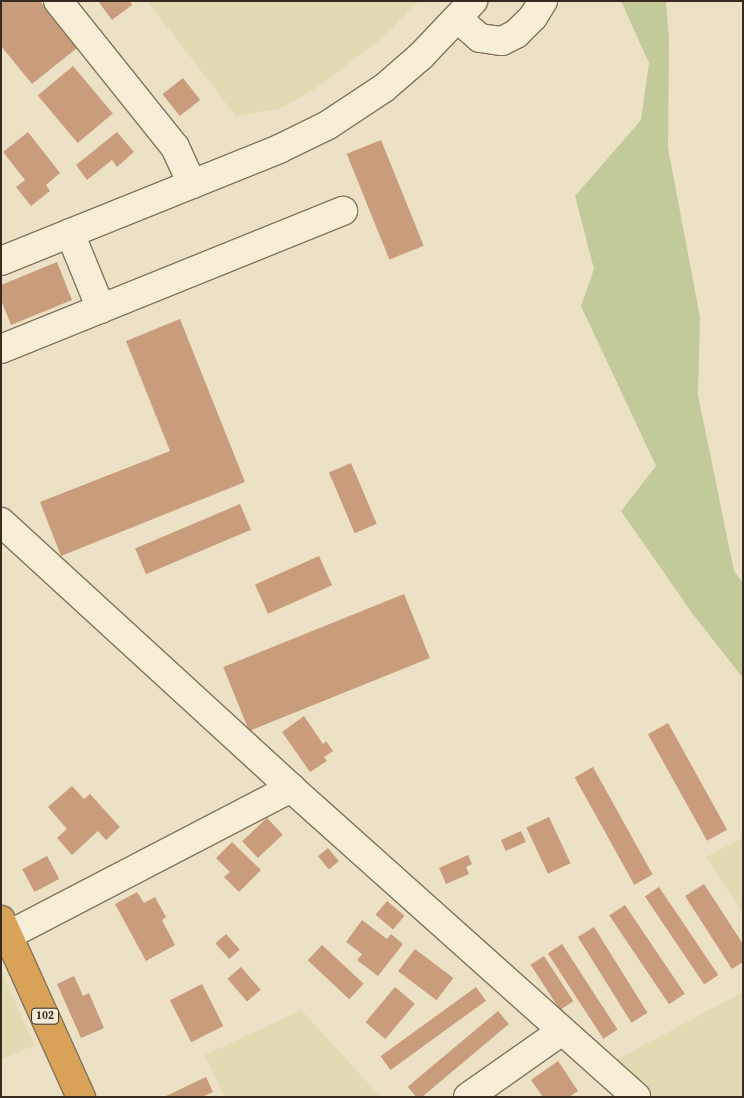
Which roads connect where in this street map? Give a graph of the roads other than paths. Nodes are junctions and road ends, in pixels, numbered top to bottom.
1 (58, 1) edge
2 (543, 1) edge
3 (466, 10) edge
4 (192, 184) junction
5 (343, 211) dead end
6 (70, 233) junction
7 (1, 261) edge
8 (101, 309) junction
9 (1, 349) edge
10 (1, 522) edge
11 (291, 788) junction
12 (4, 932) edge
13 (562, 1031) junction
14 (81, 1097) edge
15 (468, 1097) edge
16 (636, 1097) edge

1 - 4 street
2 - 3 street
3 - 4 street
4 - 6 street
5 - 8 street
6 - 7 street
6 - 8 street
8 - 9 street
10 - 11 street
11 - 12 street
11 - 13 street
12 - 14 highway, 102
13 - 15 street
13 - 16 street

